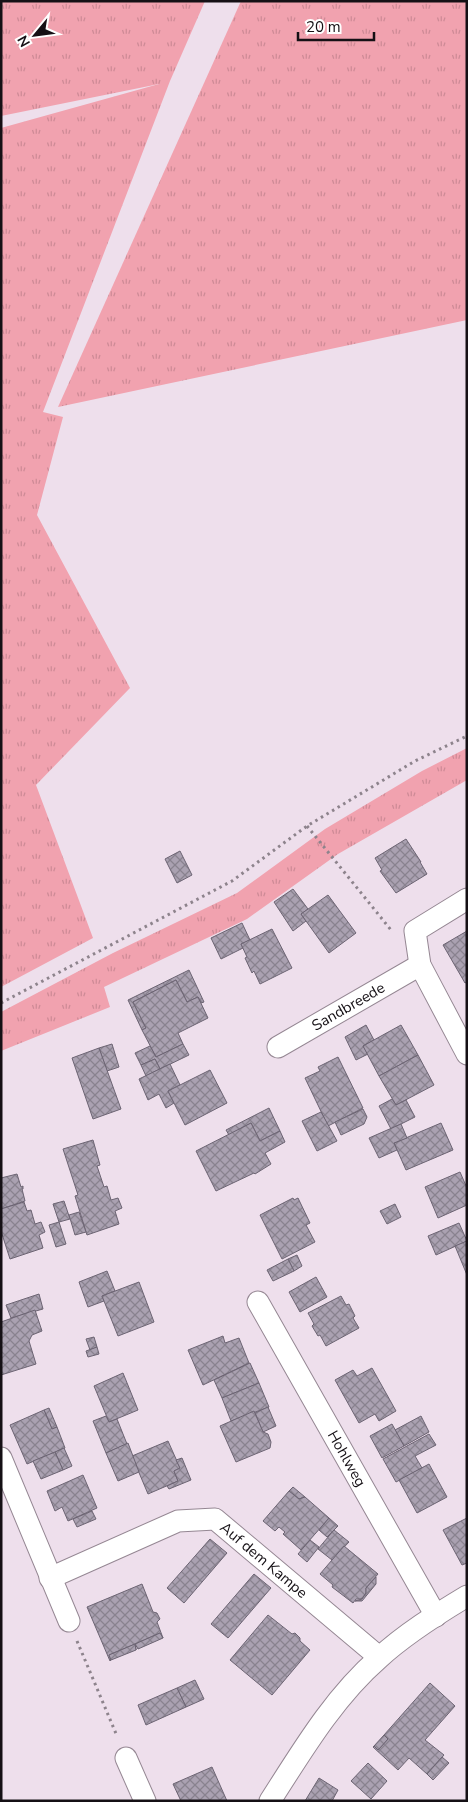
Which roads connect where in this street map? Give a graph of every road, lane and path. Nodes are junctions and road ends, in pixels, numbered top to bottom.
1 (467, 736) edge
2 (307, 826) junction
3 (467, 899) edge
4 (417, 942) junction
5 (420, 965) junction
6 (1, 1003) edge
7 (278, 1047) dead end
8 (467, 1054) edge
9 (258, 1302) dead end
10 (1, 1458) edge
11 (50, 1578) junction
12 (467, 1596) edge
13 (436, 1616) junction
14 (69, 1621) joint
15 (379, 1657) junction
16 (126, 1758) joint
17 (145, 1801) edge
18 (270, 1801) edge

1 - 2 path
2 - 4 path
2 - 6 path
3 - 4 street
4 - 5 street
5 - 7 street, Sandbreede
5 - 8 street
9 - 13 street, Hohlweg
10 - 11 street
11 - 14 street
11 - 15 street, Auf dem Kampe
12 - 13 street
13 - 15 street
14 - 16 path
15 - 18 street
16 - 17 street

